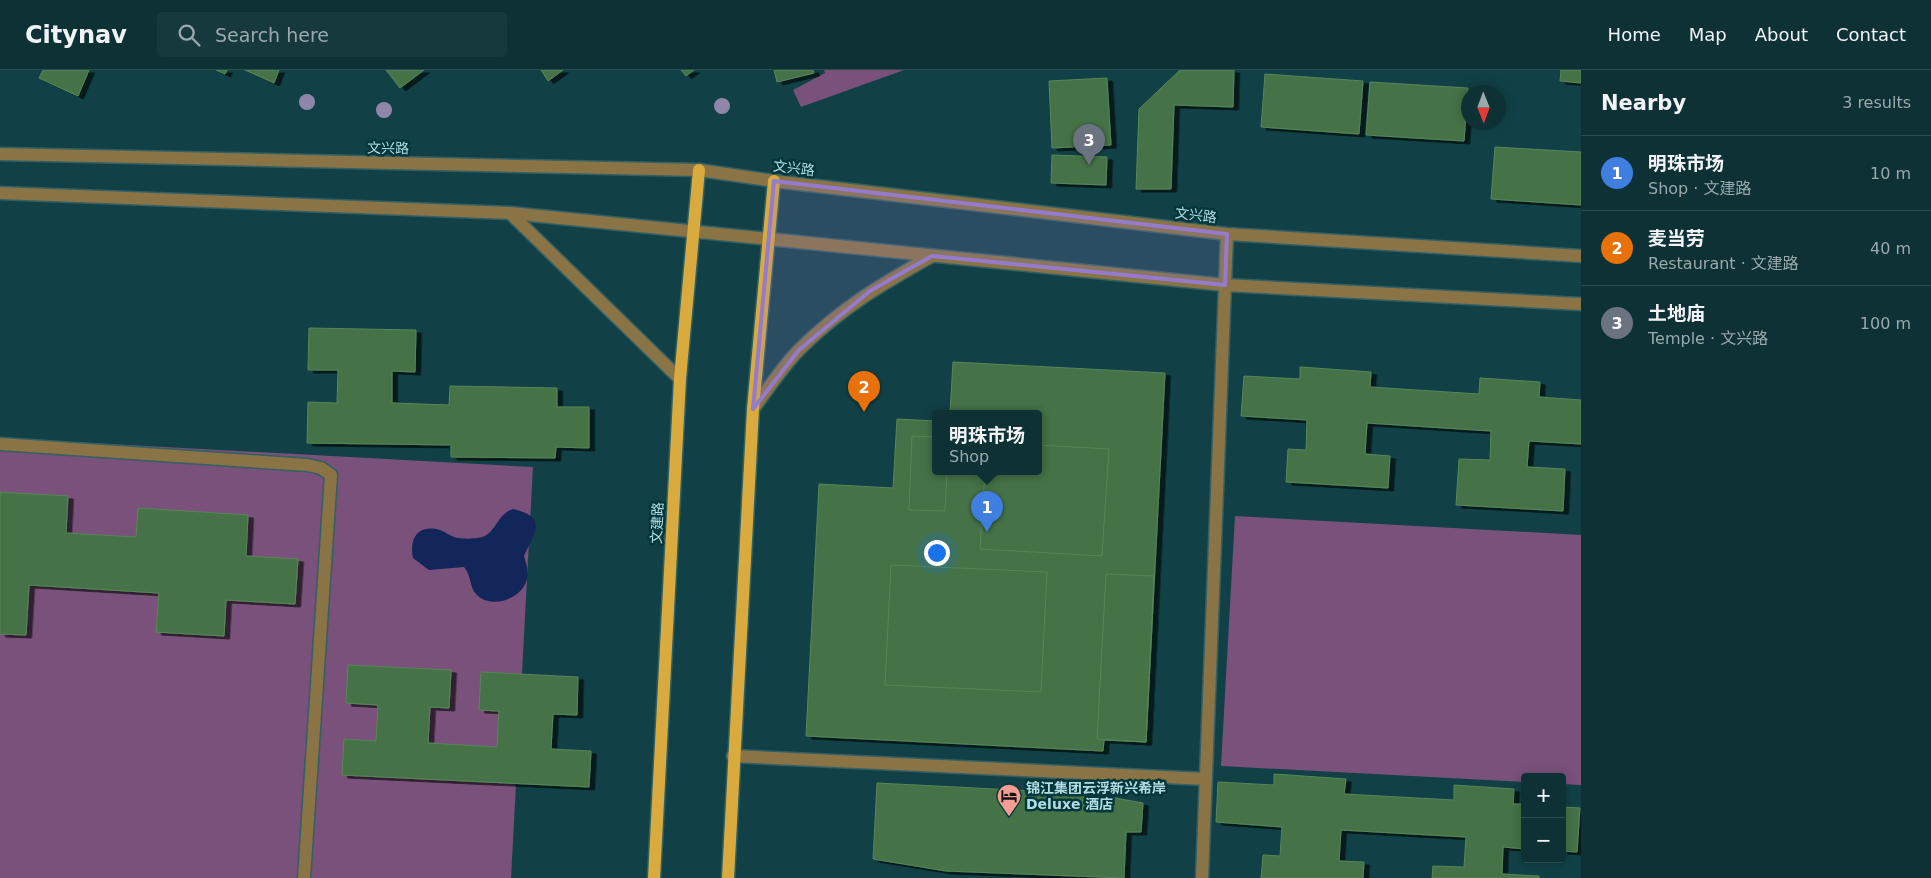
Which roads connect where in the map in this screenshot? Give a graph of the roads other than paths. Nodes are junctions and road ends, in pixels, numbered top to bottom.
1 (0, 154) edge
2 (699, 170) junction
3 (774, 181) junction
4 (0, 193) edge
5 (510, 213) junction
6 (693, 232) junction
7 (1227, 234) junction
8 (768, 240) junction
9 (932, 256) junction
10 (1581, 256) edge
11 (1225, 285) junction
12 (1581, 304) edge
13 (680, 379) junction
14 (753, 409) junction
15 (0, 444) edge
16 (734, 756) junction
17 (1206, 779) junction
18 (304, 878) edge
19 (654, 878) edge
20 (728, 878) edge
21 (1202, 878) edge

1 - 2 street, 文兴路
2 - 3 street, 文兴路
2 - 6 main road, 文建路
3 - 7 street, 文兴路
3 - 8 main road
4 - 5 street
5 - 6 street
5 - 13 street
6 - 8 street
6 - 13 main road, 文建路
7 - 10 street, 文兴路
7 - 11 street
8 - 9 street
8 - 14 main road
9 - 11 street
9 - 14 street
11 - 12 street
11 - 17 street
13 - 19 main road, 文建路
14 - 16 main road
15 - 18 street
16 - 17 street
16 - 20 main road
17 - 21 street

